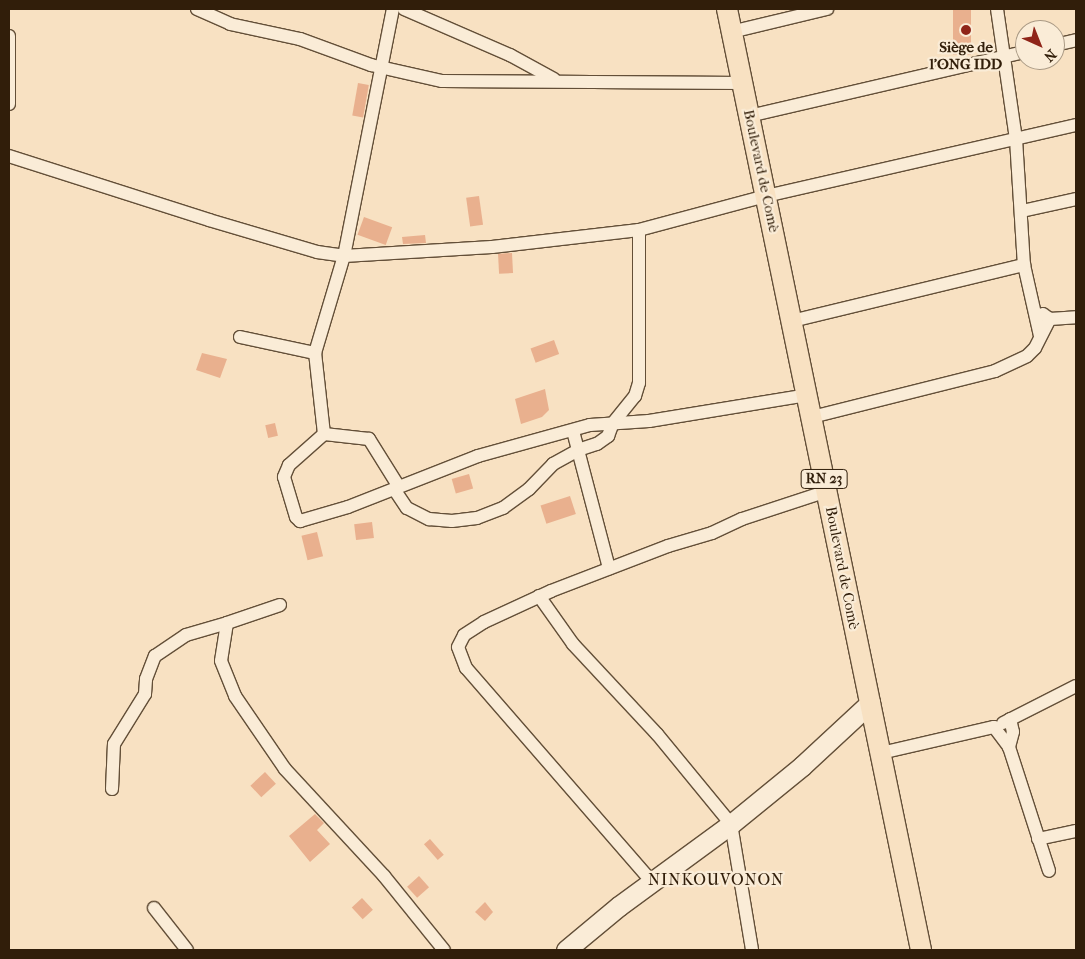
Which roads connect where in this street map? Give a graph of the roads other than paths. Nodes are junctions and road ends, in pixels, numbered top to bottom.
1 (197, 9) edge
2 (393, 9) edge
3 (404, 9) edge
4 (727, 9) edge
5 (827, 9) edge
6 (997, 9) edge
7 (731, 32) junction
8 (9, 36) edge
9 (1015, 54) edge
10 (1006, 56) junction
11 (382, 68) junction
12 (556, 80) junction
13 (742, 84) junction
14 (9, 104) edge
15 (749, 116) junction
16 (1076, 125) edge
17 (1016, 139) junction
18 (9, 156) edge
19 (766, 196) junction
20 (1076, 200) edge
21 (1022, 211) junction
22 (639, 230) junction
23 (344, 256) junction
24 (1024, 264) junction
25 (1032, 305) junction
26 (1076, 316) edge
27 (1050, 319) junction
28 (792, 322) junction
29 (1040, 336) junction
30 (240, 337) dead end
31 (315, 353) junction
32 (807, 395) junction
33 (812, 417) junction
34 (613, 423) junction
35 (572, 431) junction
36 (324, 434) junction
37 (578, 450) junction
38 (397, 488) junction
39 (827, 491) junction
40 (609, 568) junction
41 (539, 596) junction
42 (280, 605) dead end
43 (227, 623) junction
44 (1076, 686) edge
45 (870, 703) junction
46 (1010, 719) junction
47 (994, 727) junction
48 (1009, 747) junction
49 (881, 753) junction
50 (112, 789) dead end
51 (731, 824) junction
52 (1076, 832) edge
53 (1038, 839) junction
54 (1049, 871) dead end
55 (653, 883) junction
56 (154, 908) dead end
57 (187, 950) edge
58 (444, 950) edge
59 (566, 950) edge
60 (752, 950) edge
61 (920, 950) edge

1 - 11 street
2 - 11 street
3 - 12 street
4 - 7 main road, Boulevard de Comè / RN 23
5 - 7 street
6 - 10 street
7 - 13 main road, Boulevard de Comè / RN 23
8 - 14 street
9 - 10 street
10 - 15 street
10 - 17 street
11 - 12 street
11 - 23 street
12 - 13 street
13 - 15 main road, Boulevard de Comè / RN 23
15 - 19 main road, Boulevard de Comè / RN 23
16 - 17 street
17 - 19 street
17 - 21 street
18 - 23 street
19 - 22 street
19 - 28 main road, Boulevard de Comè / RN 23
20 - 21 street
21 - 24 street
22 - 23 street
22 - 34 street
23 - 31 street
24 - 25 street
24 - 28 street
25 - 27 street
25 - 29 street
26 - 27 street
27 - 29 street
28 - 32 main road, Boulevard de Comè / RN 23
29 - 33 street
30 - 31 street
31 - 36 street
32 - 33 main road, Boulevard de Comè / RN 23
32 - 34 street
33 - 39 main road, Boulevard de Comè / RN 23
34 - 35 street
34 - 37 street
35 - 37 street
35 - 38 street
36 - 38 street
36 - 38 street
37 - 38 street
37 - 40 street
39 - 40 street
39 - 45 main road, Boulevard de Comè / RN 23
40 - 41 street
41 - 51 street
41 - 55 street
42 - 43 street
43 - 50 street
43 - 58 street
44 - 46 street
45 - 49 main road, Boulevard de Comè / RN 23
45 - 51 street
46 - 47 street
46 - 48 street
47 - 48 street
47 - 49 street
48 - 53 street
49 - 61 main road, Boulevard de Comè / RN 23
51 - 55 street
51 - 60 street
52 - 53 street
53 - 54 street
55 - 59 street
56 - 57 street

